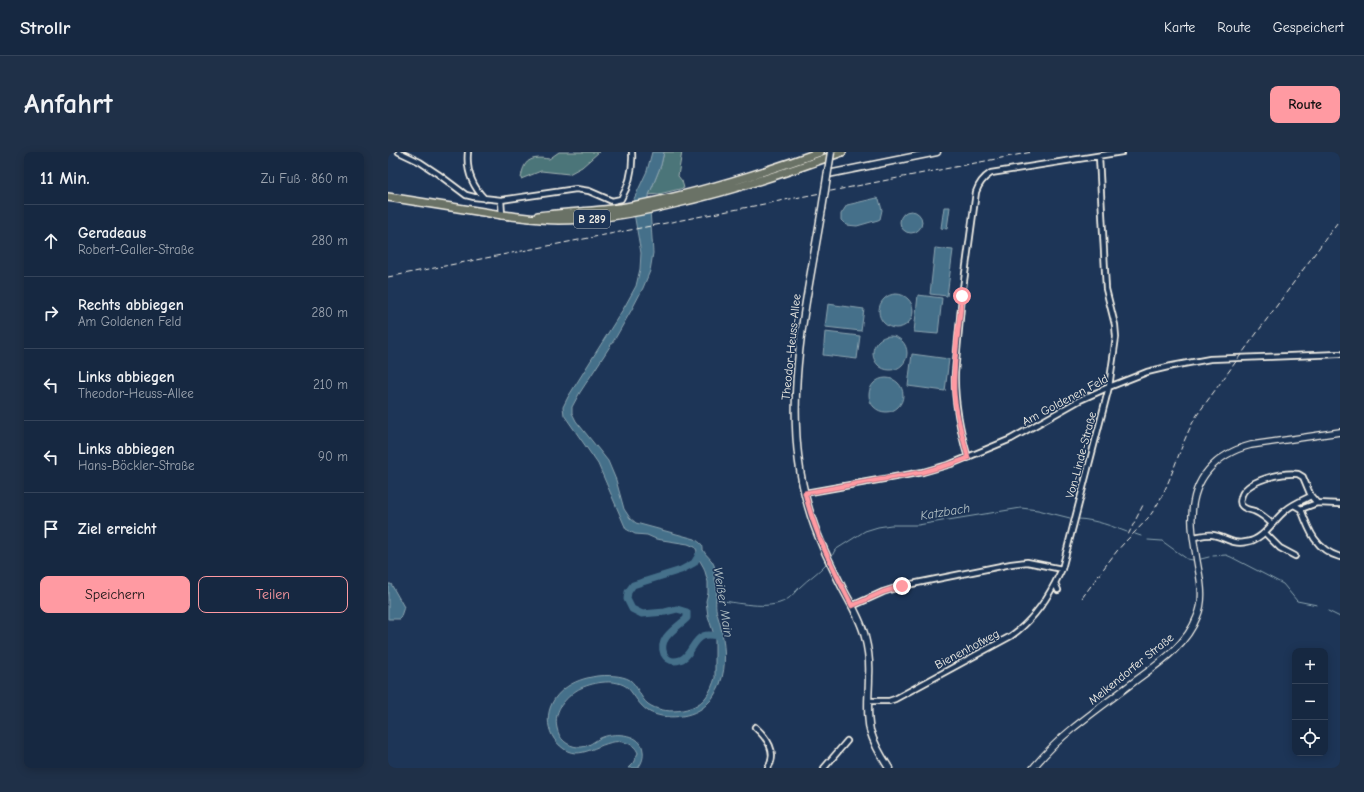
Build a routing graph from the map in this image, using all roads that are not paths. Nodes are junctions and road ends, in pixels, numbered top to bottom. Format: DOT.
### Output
graph roads {
  1 [pos="399,152"];
  2 [pos="468,152"];
  3 [pos="632,152"];
  4 [pos="820,152"];
  5 [pos="831,152"];
  6 [pos="842,152"];
  7 [pos="937,152"];
  8 [pos="1122,152"];
  9 [pos="1099,156"];
  10 [pos="779,171"];
  11 [pos="828,174"];
  12 [pos="388,197"];
  13 [pos="485,199"];
  14 [pos="678,199"];
  15 [pos="501,200"];
  16 [pos="502,215"];
  17 [pos="1340,354"];
  18 [pos="1109,386"];
  19 [pos="1340,432"];
  20 [pos="968,458"];
  21 [pos="805,493"];
  22 [pos="1311,496"];
  23 [pos="1317,503"];
  24 [pos="1340,504"];
  25 [pos="1294,505"];
  26 [pos="1301,509"];
  27 [pos="1272,524"];
  28 [pos="1265,533"];
  29 [pos="1194,537"];
  30 [pos="1295,556"];
  31 [pos="1340,557"];
  32 [pos="1062,569"];
  33 [pos="1055,583"];
  34 [pos="1058,590"];
  35 [pos="852,606"];
  36 [pos="868,701"];
  37 [pos="755,727"];
  38 [pos="847,741"];
  39 [pos="768,768"];
  40 [pos="824,768"];
  41 [pos="889,768"];
  42 [pos="1033,768"];
  1 -- 13 [label="street"];
  2 -- 13 [label="street"];
  3 -- 15 [label="street"];
  4 -- 10 [label="main road, B 289"];
  5 -- 11 [label="main road, Theodor-Heuss-Allee, bridge"];
  6 -- 10 [label="main road, B 289"];
  7 -- 11 [label="main road"];
  8 -- 9 [label="street"];
  9 -- 18 [label="street, Von-Linde-Straße"];
  9 -- 20 [label="street"];
  10 -- 14 [label="main road, B 289"];
  10 -- 14 [label="main road, B 289"];
  11 -- 21 [label="main road, Theodor-Heuss-Allee, bridge"];
  12 -- 16 [label="main road, B 289"];
  13 -- 15 [label="street"];
  14 -- 16 [label="main road, B 289"];
  15 -- 16 [label="street"];
  17 -- 18 [label="street, Am Goldenen Feld"];
  18 -- 20 [label="street, Am Goldenen Feld"];
  18 -- 32 [label="street, Von-Linde-Straße"];
  19 -- 29 [label="street, Melkendorfer Straße"];
  20 -- 21 [label="street, Am Goldenen Feld"];
  21 -- 35 [label="main road, Theodor-Heuss-Allee"];
  22 -- 23 [label="street"];
  22 -- 25 [label="street"];
  22 -- 27 [label="street"];
  23 -- 24 [label="street"];
  23 -- 26 [label="street"];
  25 -- 26 [label="street"];
  25 -- 27 [label="street"];
  26 -- 31 [label="street"];
  27 -- 28 [label="street"];
  28 -- 29 [label="street"];
  28 -- 30 [label="street"];
  29 -- 42 [label="street, Melkendorfer Straße"];
  32 -- 33 [label="street, Von-Linde-Straße"];
  32 -- 35 [label="street"];
  33 -- 34 [label="street"];
  33 -- 36 [label="street, Bienenhofweg"];
  35 -- 36 [label="main road, Theodor-Heuss-Allee"];
  36 -- 41 [label="main road, Theodor-Heuss-Allee"];
  37 -- 39 [label="street"];
  38 -- 40 [label="street"];
}
